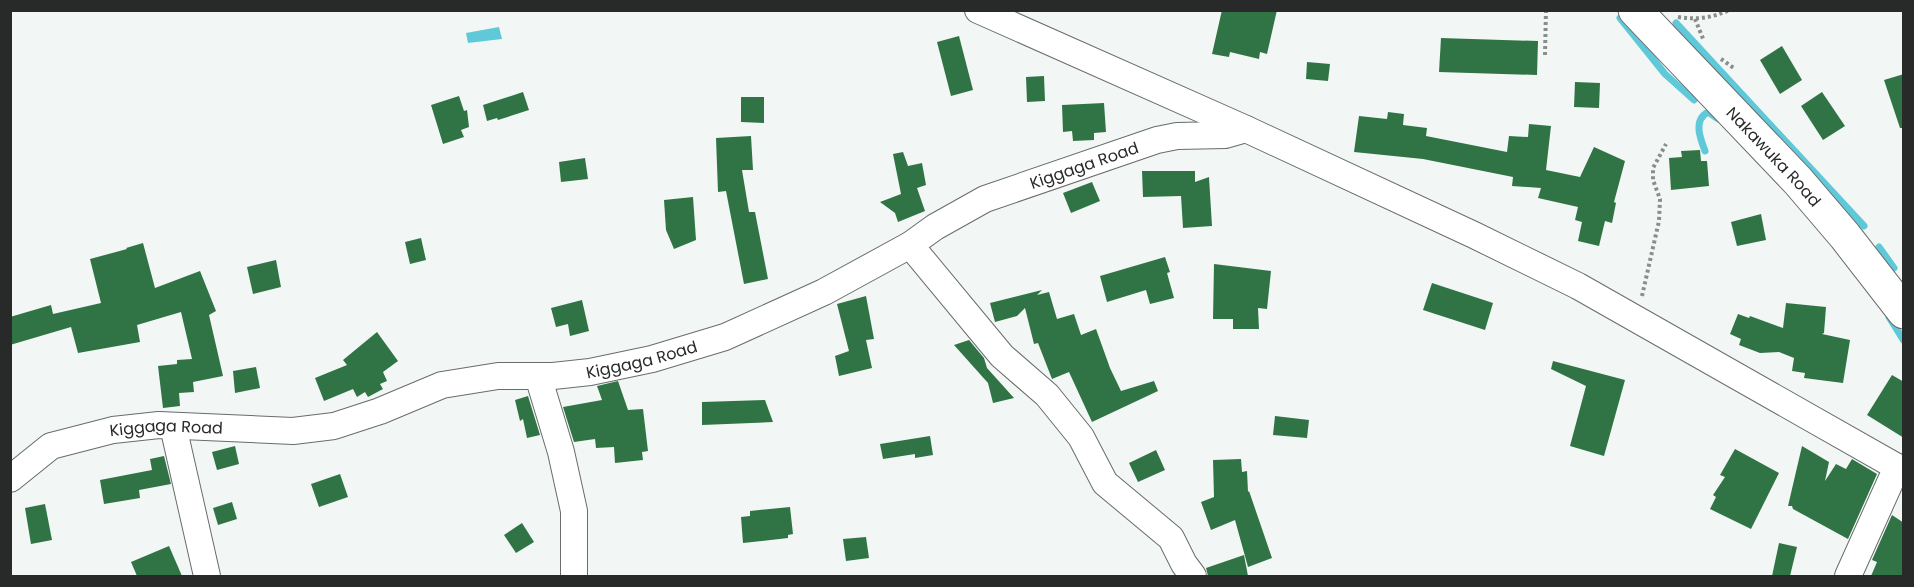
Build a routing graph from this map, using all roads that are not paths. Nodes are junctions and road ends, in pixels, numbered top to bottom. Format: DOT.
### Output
graph roads {
  1 [pos="978,10"];
  2 [pos="1635,10"];
  3 [pos="1246,129"];
  4 [pos="910,244"];
  5 [pos="1904,312"];
  6 [pos="538,376"];
  7 [pos="173,426"];
  8 [pos="1900,469"];
  9 [pos="10,479"];
  10 [pos="207,576"];
  11 [pos="574,576"];
  12 [pos="1193,576"];
  13 [pos="1848,576"];
  1 -- 3 [label="street"];
  2 -- 5 [label="main road, Nakawuka Road"];
  3 -- 4 [label="street, Kiggaga Road"];
  3 -- 8 [label="street"];
  4 -- 6 [label="street, Kiggaga Road"];
  4 -- 12 [label="street"];
  6 -- 7 [label="street, Kiggaga Road"];
  6 -- 11 [label="street"];
  7 -- 9 [label="street, Kiggaga Road"];
  7 -- 10 [label="street"];
  8 -- 13 [label="street"];
}
